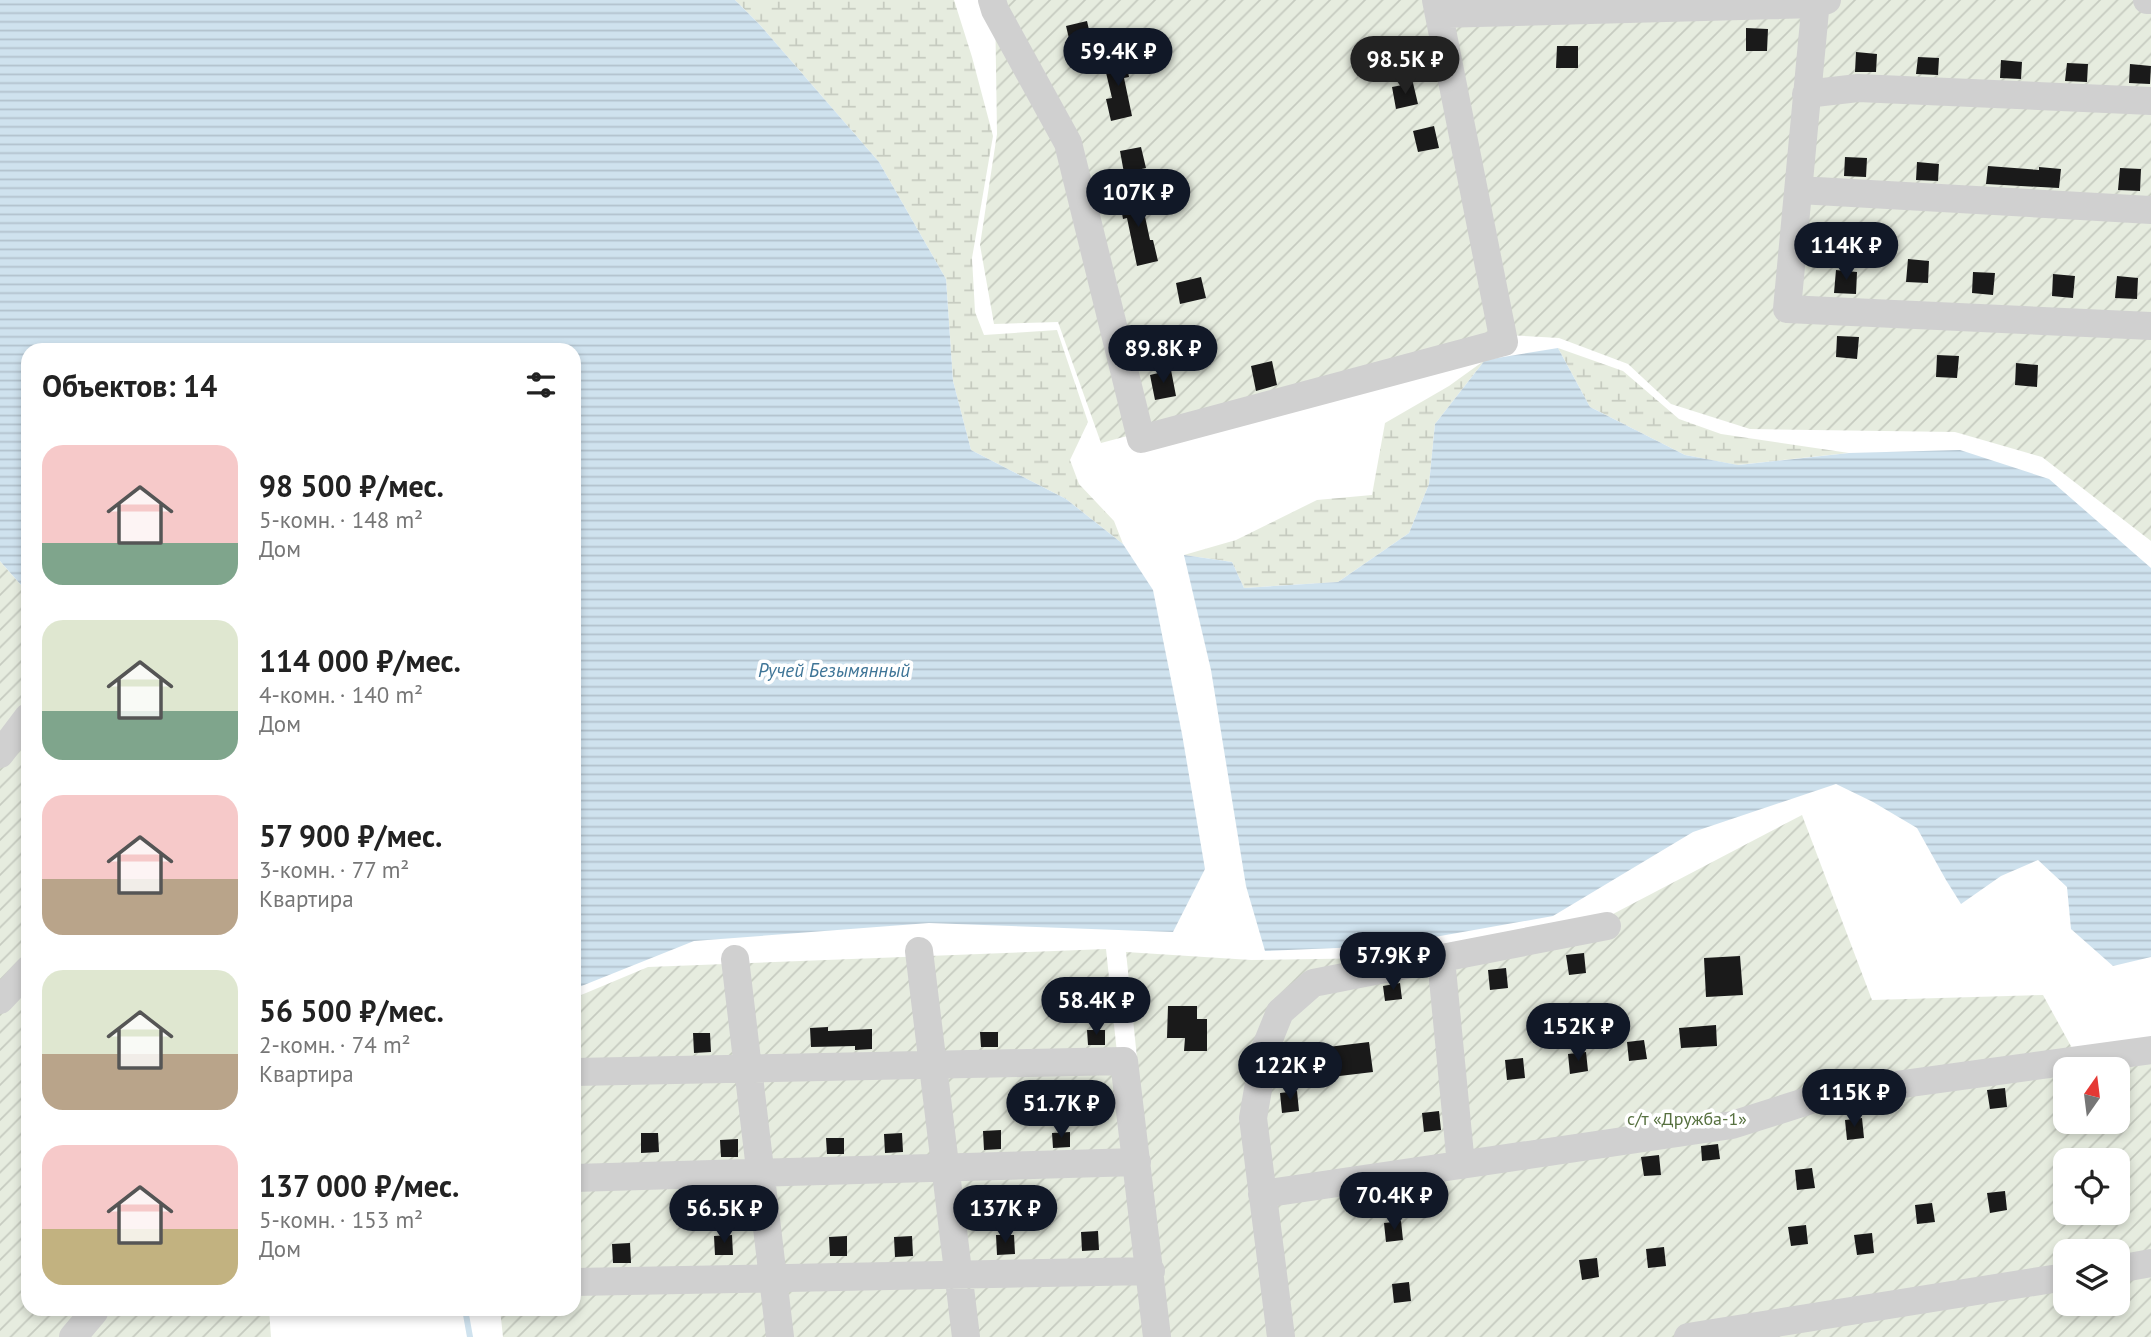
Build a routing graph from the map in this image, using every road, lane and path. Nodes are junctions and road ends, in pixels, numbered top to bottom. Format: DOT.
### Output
graph roads {
  1 [pos="992,0"];
  2 [pos="1820,1"];
  3 [pos="1438,7"];
  4 [pos="1806,94"];
  5 [pos="2151,101"];
  6 [pos="1799,190"];
  7 [pos="2151,210"];
  8 [pos="2151,326"];
  9 [pos="21,726"];
  10 [pos="0,754"];
  11 [pos="1607,926"];
  12 [pos="919,951"];
  13 [pos="735,959"];
  14 [pos="1441,959"];
  15 [pos="21,978"];
  16 [pos="0,1000"];
  17 [pos="2151,1050"];
  18 [pos="934,1065"];
  19 [pos="748,1068"];
  20 [pos="581,1072"];
  21 [pos="1137,1162"];
  22 [pos="1461,1165"];
  23 [pos="946,1167"];
  24 [pos="760,1173"];
  25 [pos="581,1178"];
  26 [pos="1262,1194"];
  27 [pos="2151,1264"];
  28 [pos="2130,1267"];
  29 [pos="1151,1271"];
  30 [pos="958,1275"];
  31 [pos="773,1277"];
  32 [pos="2053,1279"];
  33 [pos="581,1282"];
  34 [pos="91,1316"];
  35 [pos="73,1337"];
  36 [pos="780,1337"];
  37 [pos="966,1337"];
  38 [pos="1157,1337"];
  39 [pos="1281,1337"];
  40 [pos="1688,1337"];
  1 -- 3 [label="lane"];
  2 -- 3 [label="lane"];
  2 -- 4 [label="lane"];
  4 -- 5 [label="lane"];
  4 -- 6 [label="lane"];
  6 -- 7 [label="lane"];
  6 -- 8 [label="lane"];
  9 -- 10 [label="lane"];
  11 -- 14 [label="lane"];
  12 -- 18 [label="lane"];
  13 -- 19 [label="lane"];
  14 -- 22 [label="lane"];
  14 -- 26 [label="lane"];
  15 -- 16 [label="lane"];
  17 -- 22 [label="lane"];
  18 -- 19 [label="lane"];
  18 -- 21 [label="lane"];
  18 -- 23 [label="lane"];
  19 -- 20 [label="lane"];
  19 -- 24 [label="lane"];
  21 -- 23 [label="lane"];
  21 -- 29 [label="lane"];
  22 -- 26 [label="lane"];
  23 -- 24 [label="lane"];
  23 -- 30 [label="lane"];
  24 -- 25 [label="lane"];
  24 -- 31 [label="lane"];
  26 -- 39 [label="lane"];
  27 -- 28 [label="lane"];
  29 -- 30 [label="lane"];
  29 -- 38 [label="lane"];
  30 -- 31 [label="lane"];
  30 -- 37 [label="lane"];
  31 -- 33 [label="lane"];
  31 -- 36 [label="lane"];
  32 -- 40 [label="lane"];
  34 -- 35 [label="lane"];
}
